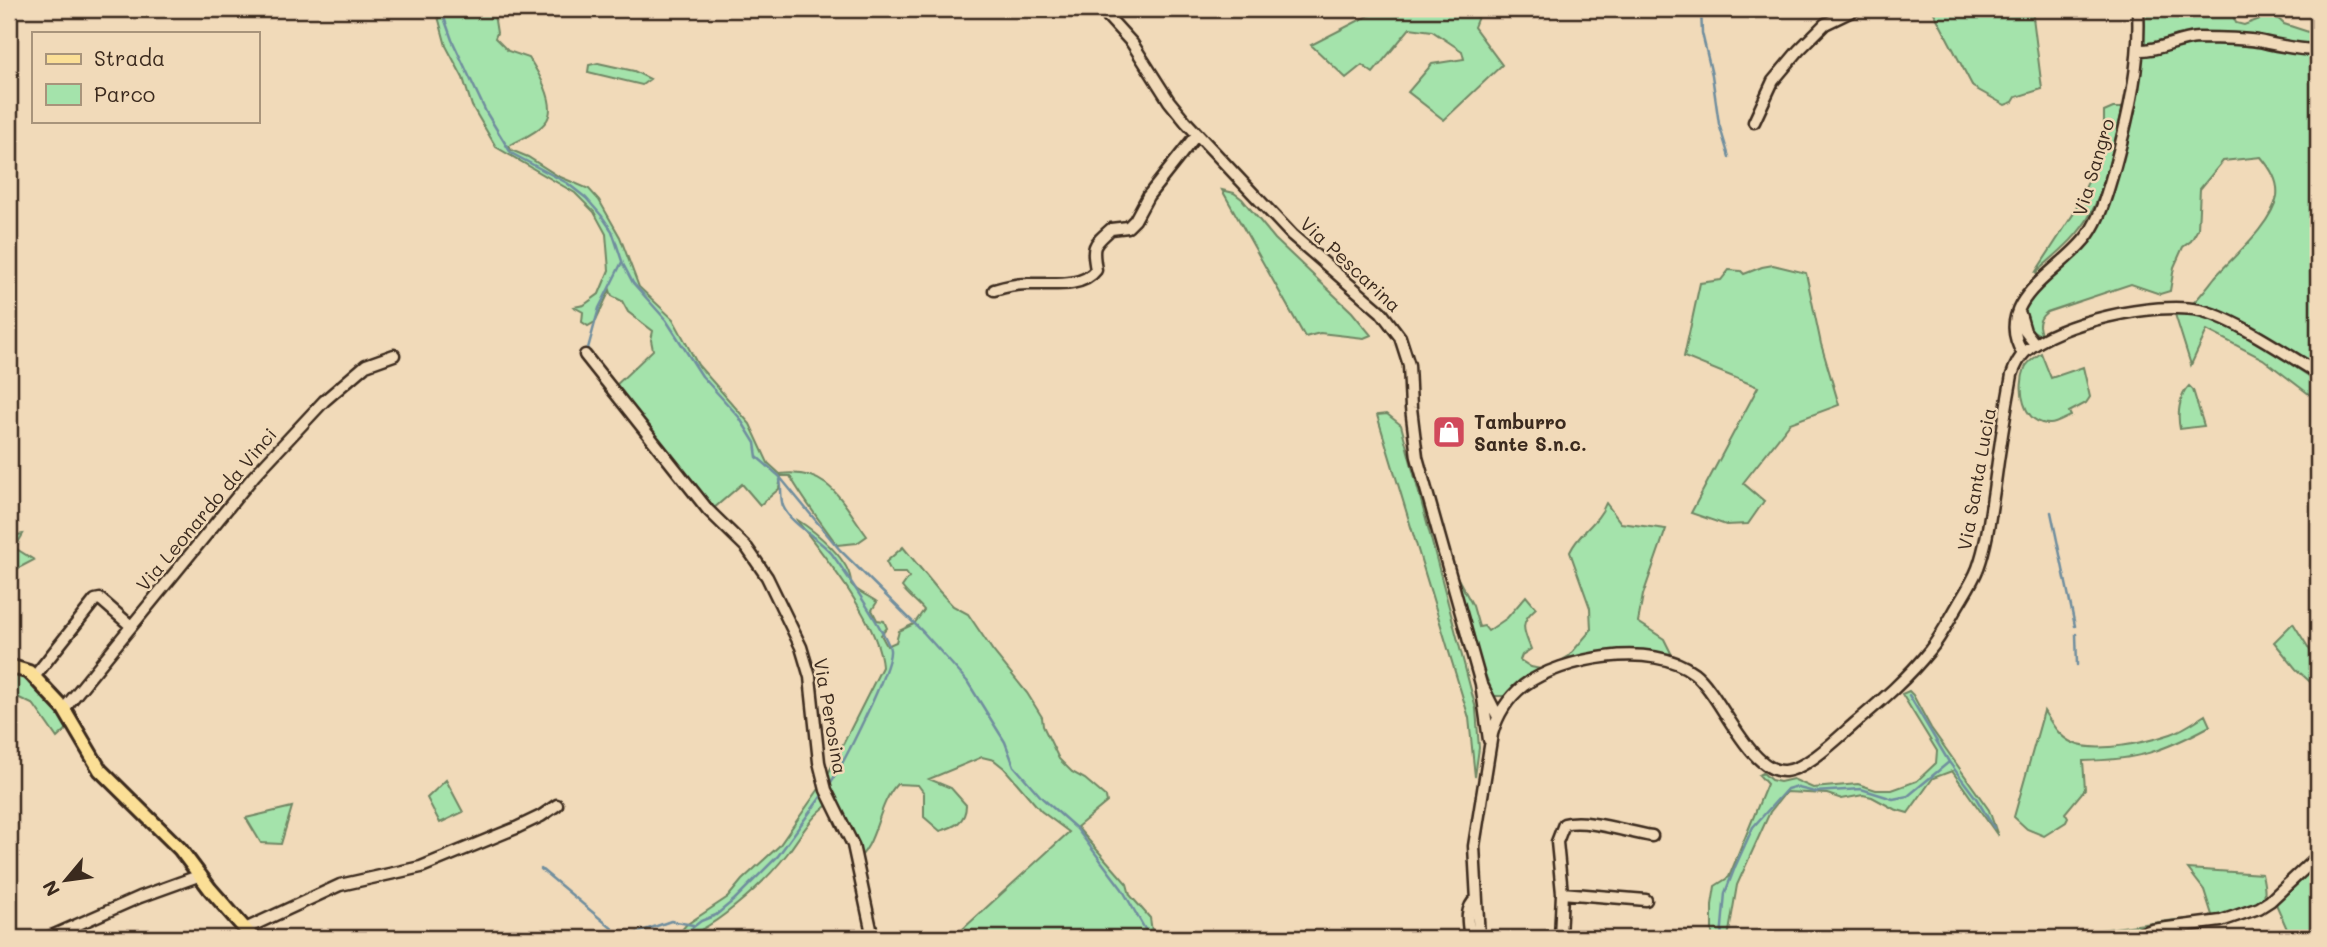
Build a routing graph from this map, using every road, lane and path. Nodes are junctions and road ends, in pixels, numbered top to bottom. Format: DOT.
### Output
graph roads {
  1 [pos="1101,9"];
  2 [pos="1856,9"];
  3 [pos="2138,9"];
  4 [pos="2139,50"];
  5 [pos="2318,50"];
  6 [pos="1754,122"];
  7 [pos="1197,134"];
  8 [pos="994,290"];
  9 [pos="2019,307"];
  10 [pos="2035,344"];
  11 [pos="2023,354"];
  12 [pos="394,355"];
  13 [pos="585,355"];
  14 [pos="2318,373"];
  15 [pos="131,626"];
  16 [pos="9,666"];
  17 [pos="34,677"];
  18 [pos="1485,698"];
  19 [pos="1512,698"];
  20 [pos="64,709"];
  21 [pos="1498,717"];
  22 [pos="1490,747"];
  23 [pos="556,805"];
  24 [pos="1652,836"];
  25 [pos="2318,856"];
  26 [pos="201,876"];
  27 [pos="1562,893"];
  28 [pos="1476,899"];
  29 [pos="1646,900"];
  30 [pos="249,934"];
  31 [pos="47,938"];
  32 [pos="873,938"];
  33 [pos="1470,938"];
  34 [pos="1479,938"];
  35 [pos="1560,938"];
  36 [pos="2127,938"];
  1 -- 7 [label="street, Via Pescarina"];
  2 -- 6 [label="street"];
  3 -- 4 [label="street, Via Sangro"];
  4 -- 5 [label="street"];
  4 -- 9 [label="street, Via Sangro"];
  7 -- 8 [label="street"];
  7 -- 18 [label="street, Via Pescarina"];
  9 -- 10 [label="street"];
  9 -- 11 [label="street"];
  10 -- 11 [label="street, Via Santa Lucia"];
  10 -- 14 [label="street, Via Santa Lucia"];
  11 -- 19 [label="street, Via Santa Lucia"];
  12 -- 15 [label="street, Via Leonardo da Vinci"];
  13 -- 32 [label="street, Via Perosina"];
  15 -- 17 [label="street"];
  15 -- 20 [label="street, Via Leonardo da Vinci"];
  16 -- 17 [label="main road"];
  17 -- 20 [label="main road"];
  18 -- 19 [label="street"];
  18 -- 21 [label="street"];
  18 -- 22 [label="street, Via Pescarina"];
  19 -- 21 [label="street, Via Santa Lucia"];
  20 -- 26 [label="main road"];
  21 -- 22 [label="street, Via Santa Lucia"];
  22 -- 28 [label="street, Via Santa Lucia"];
  23 -- 30 [label="street"];
  24 -- 27 [label="street"];
  25 -- 36 [label="street"];
  26 -- 30 [label="main road"];
  26 -- 31 [label="street"];
  27 -- 29 [label="street"];
  27 -- 35 [label="street"];
  28 -- 33 [label="street, Via Santa Lucia"];
  28 -- 34 [label="street, Via Santa Lucia"];
}
